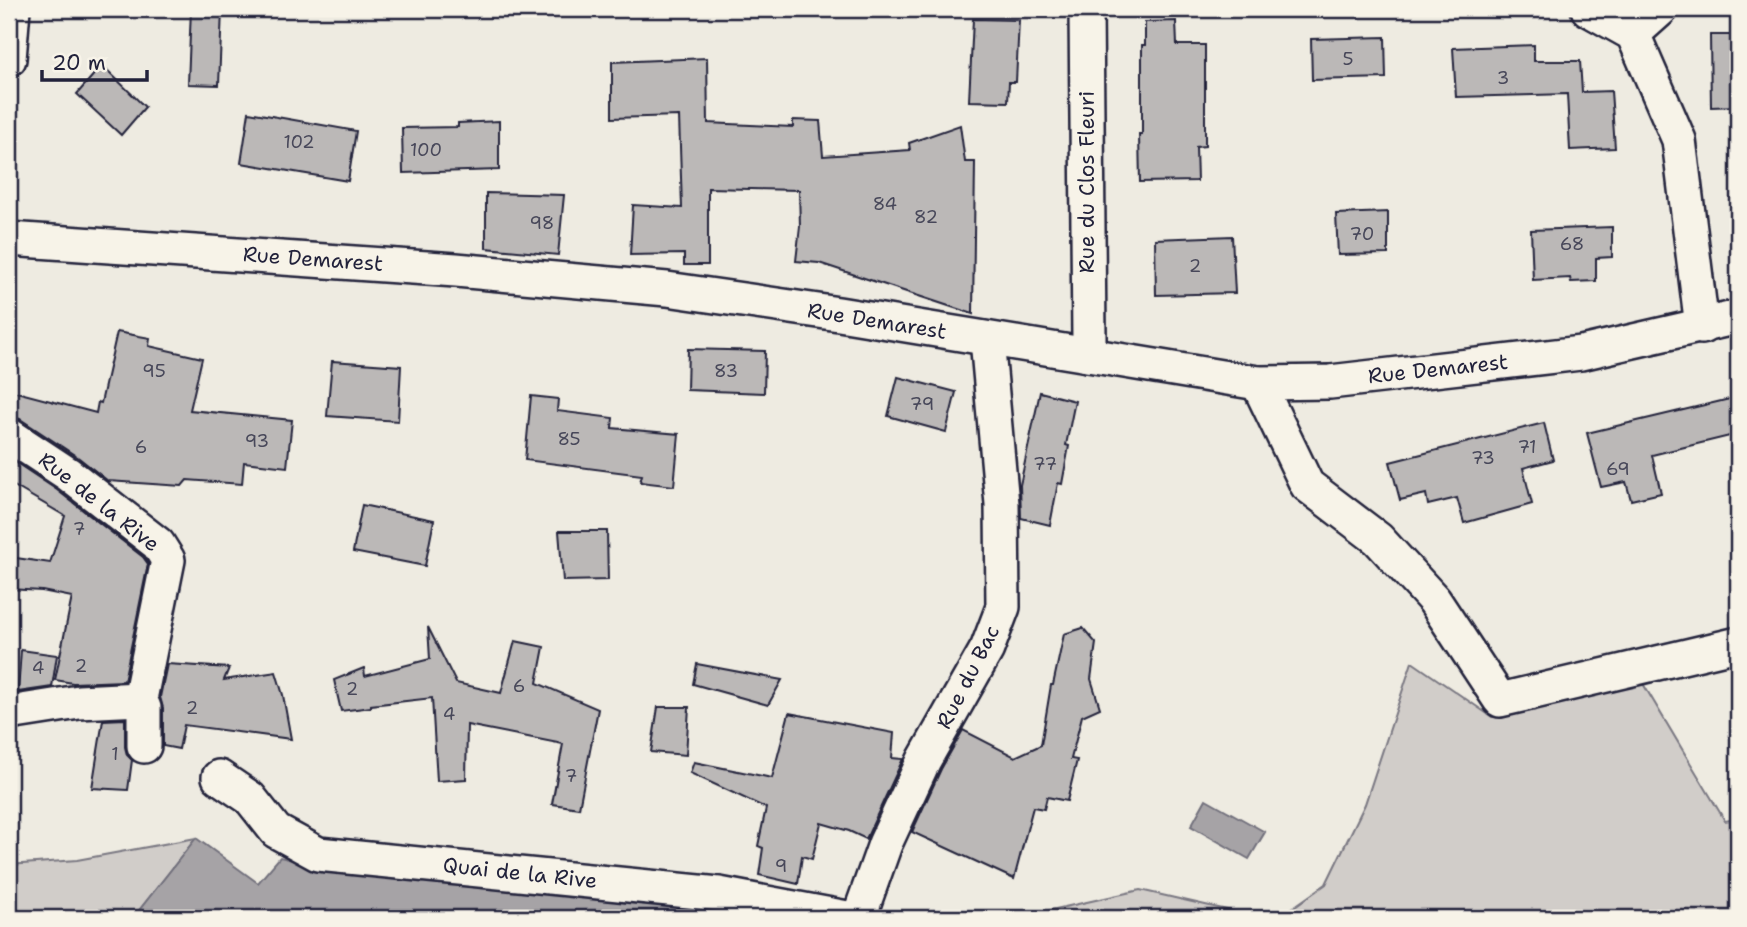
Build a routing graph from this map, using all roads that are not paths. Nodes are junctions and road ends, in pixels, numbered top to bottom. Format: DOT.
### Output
graph roads {
  1 [pos="13,9"];
  2 [pos="1086,9"];
  3 [pos="1588,9"];
  4 [pos="1661,9"];
  5 [pos="1633,34"];
  6 [pos="9,59"];
  7 [pos="9,239"];
  8 [pos="1738,317"];
  9 [pos="1702,327"];
  10 [pos="987,339"];
  11 [pos="1087,355"];
  12 [pos="1258,383"];
  13 [pos="9,435"];
  14 [pos="1738,644"];
  15 [pos="140,699"];
  16 [pos="9,713"];
  17 [pos="144,746"];
  18 [pos="219,777"];
  19 [pos="852,918"];
  1 -- 6 [label="street"];
  2 -- 11 [label="street, Rue du Clos Fleuri"];
  3 -- 5 [label="street"];
  4 -- 5 [label="street"];
  5 -- 9 [label="street"];
  7 -- 10 [label="street, Rue Demarest"];
  8 -- 9 [label="street, Rue Demarest"];
  9 -- 12 [label="street, Rue Demarest"];
  10 -- 11 [label="street, Rue Demarest"];
  10 -- 19 [label="street, Rue du Bac"];
  11 -- 12 [label="street, Rue Demarest"];
  12 -- 14 [label="street"];
  13 -- 15 [label="street, Rue de la Rive"];
  15 -- 16 [label="street"];
  15 -- 17 [label="street, Rue de la Rive"];
  18 -- 19 [label="street, Quai de la Rive"];
}
